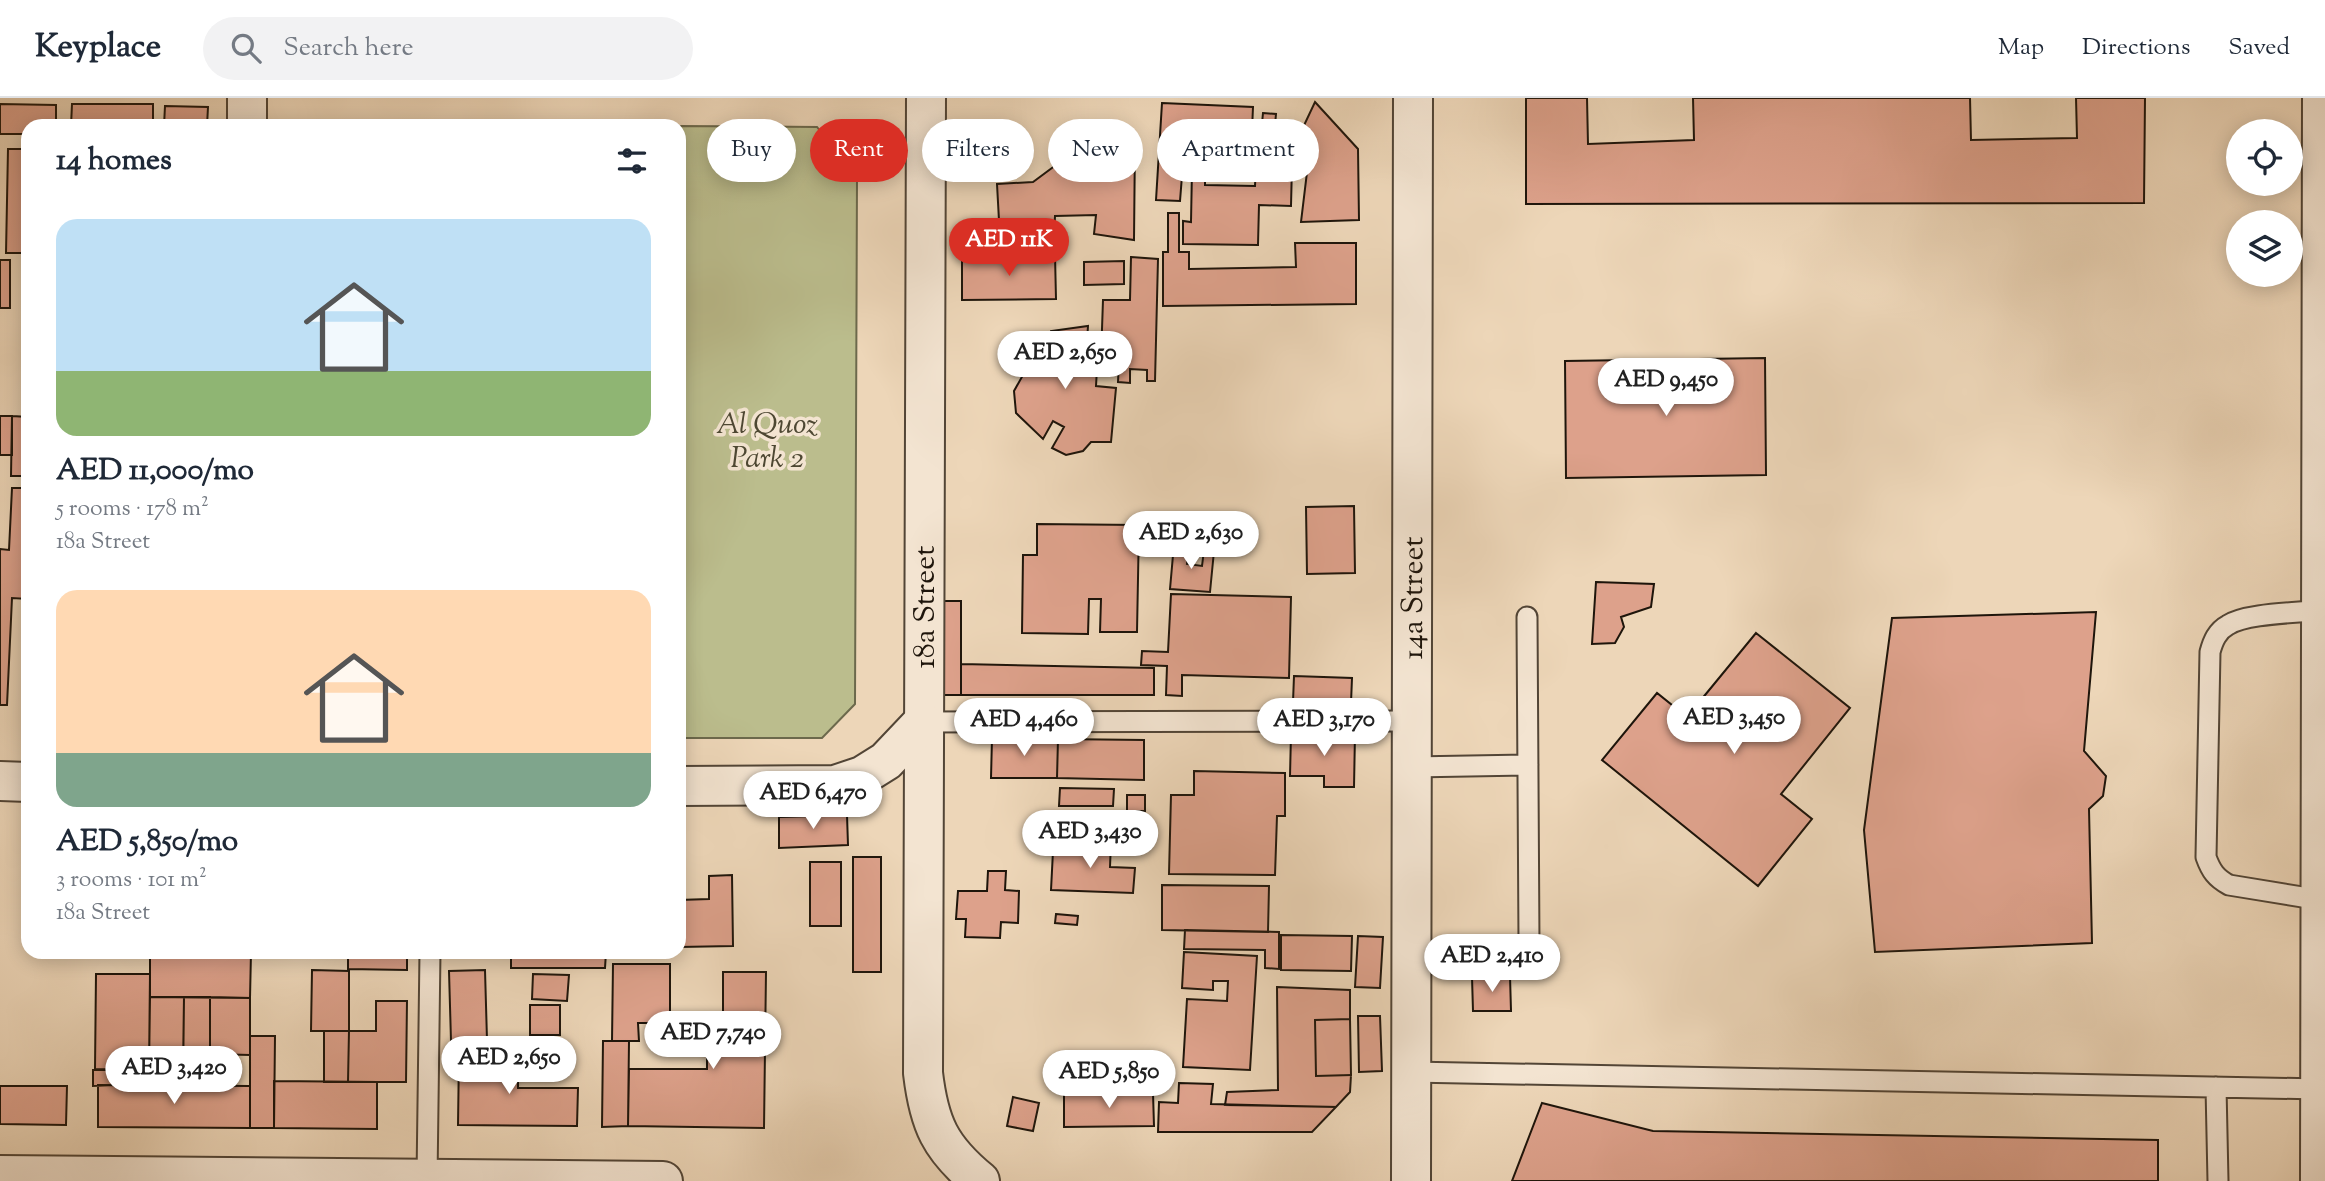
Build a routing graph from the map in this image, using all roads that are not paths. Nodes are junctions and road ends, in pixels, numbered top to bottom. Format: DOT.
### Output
graph roads {
  1 [pos="247,98"];
  2 [pos="926,98"];
  3 [pos="1413,98"];
  4 [pos="2322,98"];
  5 [pos="247,119"];
  6 [pos="2324,501"];
  7 [pos="2322,610"];
  8 [pos="1527,617"];
  9 [pos="1412,721"];
  10 [pos="923,722"];
  11 [pos="1528,765"];
  12 [pos="1412,767"];
  13 [pos="0,781"];
  14 [pos="21,782"];
  15 [pos="686,786"];
  16 [pos="2320,900"];
  17 [pos="1529,942"];
  18 [pos="2323,956"];
  19 [pos="429,959"];
  20 [pos="1411,1072"];
  21 [pos="2216,1087"];
  22 [pos="2320,1089"];
  23 [pos="0,1175"];
  24 [pos="403,1180"];
  25 [pos="663,1181"];
  26 [pos="980,1181"];
  27 [pos="1411,1181"];
  28 [pos="2218,1181"];
  29 [pos="2320,1181"];
  1 -- 5 [label="street"];
  2 -- 10 [label="street, 18a Street"];
  3 -- 9 [label="street, 14a Street"];
  4 -- 6 [label="street"];
  6 -- 7 [label="street"];
  7 -- 16 [label="street"];
  7 -- 16 [label="lane"];
  8 -- 11 [label="lane"];
  9 -- 10 [label="lane"];
  9 -- 12 [label="street, 14a Street"];
  10 -- 15 [label="street"];
  10 -- 26 [label="street, 18a Street"];
  11 -- 12 [label="lane"];
  11 -- 17 [label="lane"];
  12 -- 20 [label="street, 14a Street"];
  13 -- 14 [label="street"];
  16 -- 18 [label="street"];
  18 -- 22 [label="street"];
  19 -- 24 [label="lane"];
  20 -- 21 [label="lane"];
  20 -- 27 [label="street, 14a Street"];
  21 -- 22 [label="lane"];
  21 -- 28 [label="lane"];
  22 -- 29 [label="street"];
  23 -- 24 [label="street"];
  24 -- 25 [label="street"];
}
